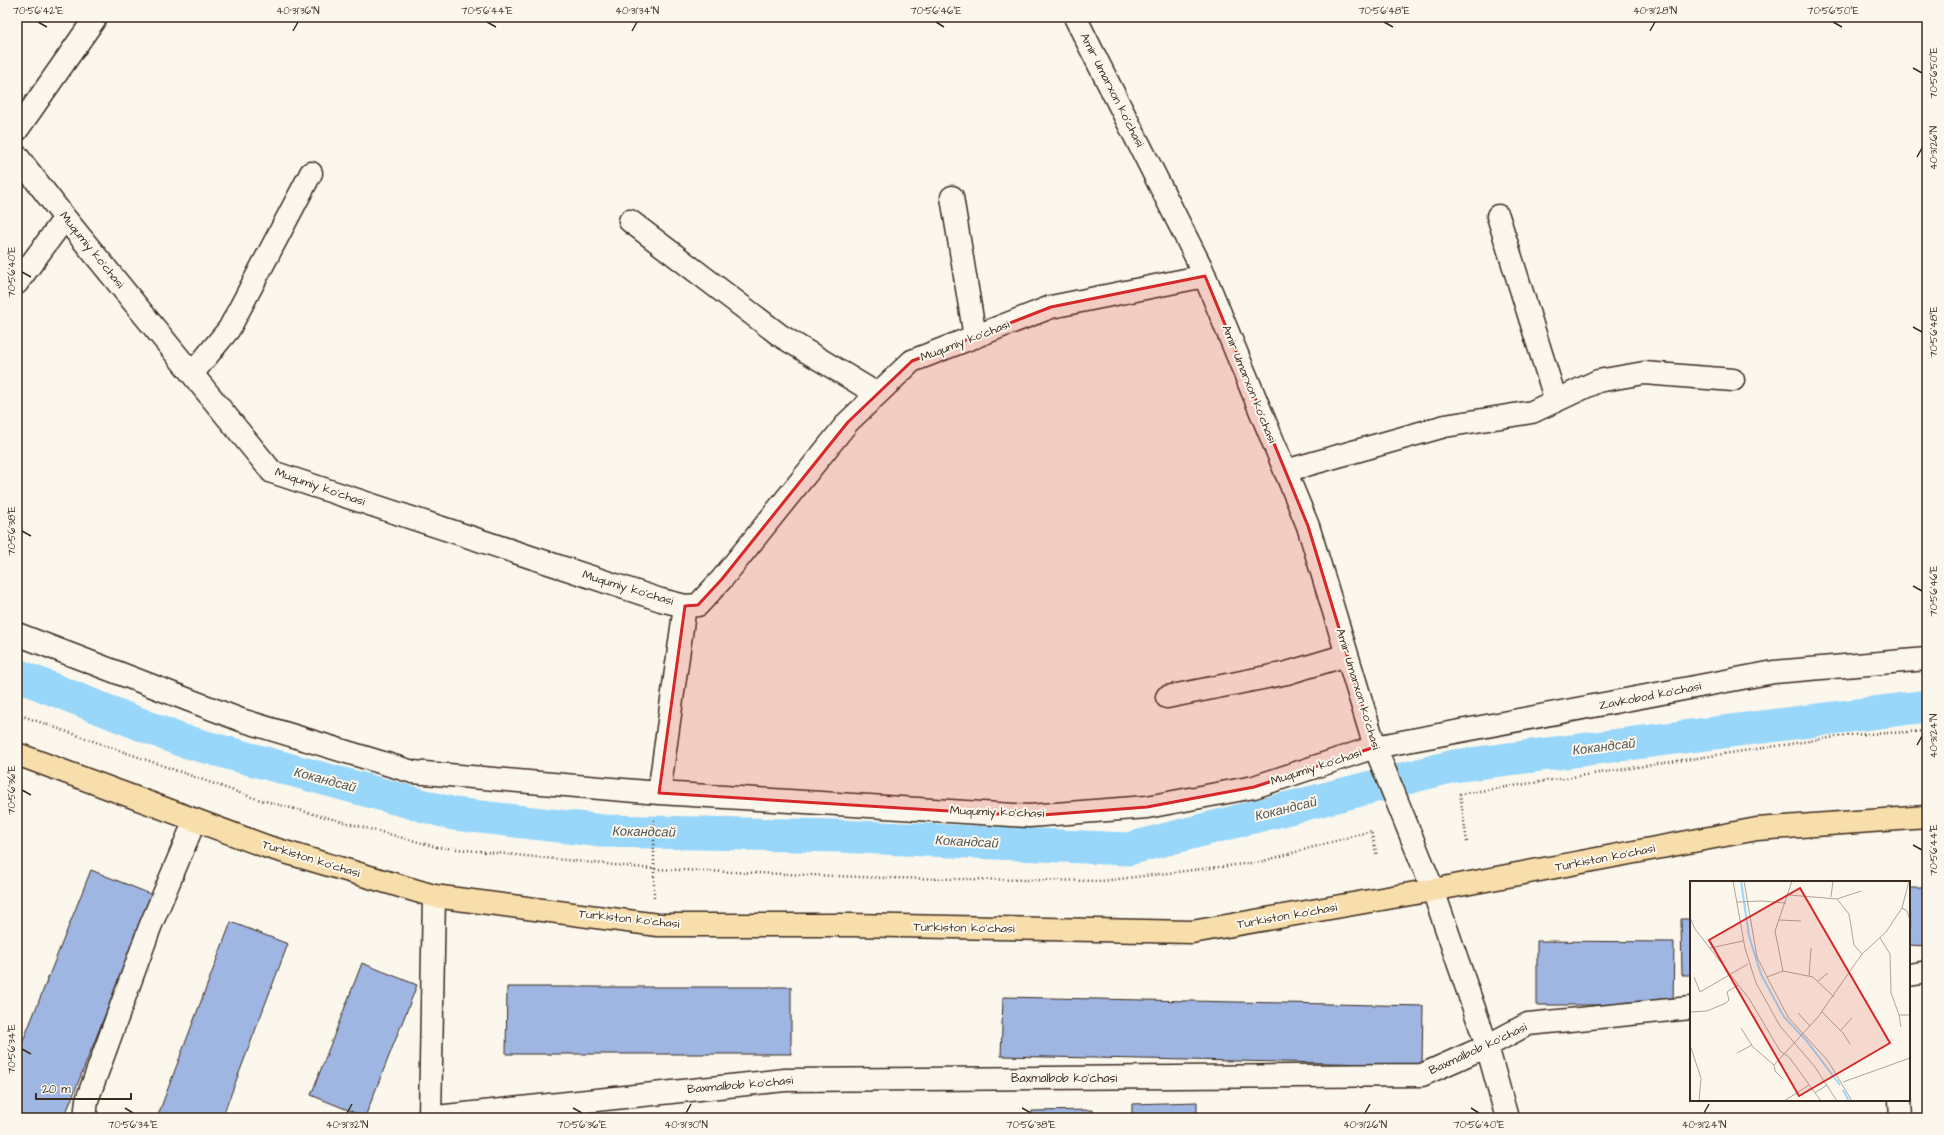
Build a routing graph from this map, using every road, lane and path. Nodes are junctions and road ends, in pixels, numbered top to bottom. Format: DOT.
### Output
graph roads {
  1 [pos="96,17"];
  2 [pos="1076,17"];
  3 [pos="17,130"];
  4 [pos="17,156"];
  5 [pos="311,174"];
  6 [pos="952,197"];
  7 [pos="1498,216"];
  8 [pos="65,218"];
  9 [pos="630,221"];
  10 [pos="1205,276"];
  11 [pos="17,283"];
  12 [pos="975,336"];
  13 [pos="192,374"];
  14 [pos="1733,380"];
  15 [pos="877,394"];
  16 [pos="1556,401"];
  17 [pos="1285,471"];
  18 [pos="686,606"];
  19 [pos="17,634"];
  20 [pos="1347,655"];
  21 [pos="1927,659"];
  22 [pos="1167,697"];
  23 [pos="17,714"];
  24 [pos="1927,731"];
  25 [pos="17,754"];
  26 [pos="1379,757"];
  27 [pos="659,793"];
  28 [pos="654,817"];
  29 [pos="1927,817"];
  30 [pos="195,820"];
  31 [pos="1467,842"];
  32 [pos="1377,856"];
  33 [pos="654,870"];
  34 [pos="1433,890"];
  35 [pos="434,896"];
  36 [pos="654,899"];
  37 [pos="1927,972"];
  38 [pos="1910,975"];
  39 [pos="1690,1008"];
  40 [pos="1487,1046"];
  41 [pos="1900,1101"];
  42 [pos="574,1110"];
  43 [pos="85,1118"];
  44 [pos="429,1118"];
  45 [pos="1507,1118"];
  46 [pos="1901,1118"];
  1 -- 3 [label="street"];
  2 -- 10 [label="street, Amir Umarxon ko'chasi"];
  4 -- 8 [label="street, Muqumiy ko'chasi"];
  5 -- 13 [label="street"];
  6 -- 12 [label="street"];
  7 -- 16 [label="street"];
  8 -- 11 [label="street"];
  8 -- 13 [label="street, Muqumiy ko'chasi"];
  9 -- 15 [label="street"];
  10 -- 12 [label="street, Muqumiy ko'chasi"];
  10 -- 17 [label="street, Amir Umarxon ko'chasi"];
  12 -- 15 [label="street, Muqumiy ko'chasi"];
  13 -- 18 [label="street, Muqumiy ko'chasi"];
  14 -- 16 [label="street"];
  15 -- 18 [label="street, Muqumiy ko'chasi"];
  16 -- 17 [label="street"];
  17 -- 20 [label="street, Amir Umarxon ko'chasi"];
  18 -- 27 [label="street, Muqumiy ko'chasi"];
  19 -- 27 [label="street, Muqumiy ko'chasi"];
  20 -- 22 [label="street"];
  20 -- 26 [label="street, Amir Umarxon ko'chasi"];
  21 -- 26 [label="street, Zavkobod ko'chasi"];
  23 -- 33 [label="path"];
  24 -- 31 [label="path"];
  25 -- 30 [label="main road, Turkiston ko'chasi"];
  26 -- 27 [label="street, Muqumiy ko'chasi"];
  26 -- 34 [label="street, Amir Umarxon ko'chasi"];
  28 -- 33 [label="path"];
  29 -- 34 [label="main road, Turkiston ko'chasi"];
  30 -- 35 [label="main road, Turkiston ko'chasi"];
  30 -- 43 [label="street"];
  32 -- 33 [label="path"];
  33 -- 36 [label="path"];
  34 -- 35 [label="main road, Turkiston ko'chasi"];
  34 -- 40 [label="street"];
  35 -- 44 [label="street"];
  37 -- 38 [label="street"];
  39 -- 40 [label="street, Baxmalbob ko'chasi"];
  40 -- 42 [label="street, Baxmalbob ko'chasi"];
  40 -- 45 [label="street"];
  41 -- 46 [label="street"];
  42 -- 44 [label="street, Baxmalbob ko'chasi"];
}
